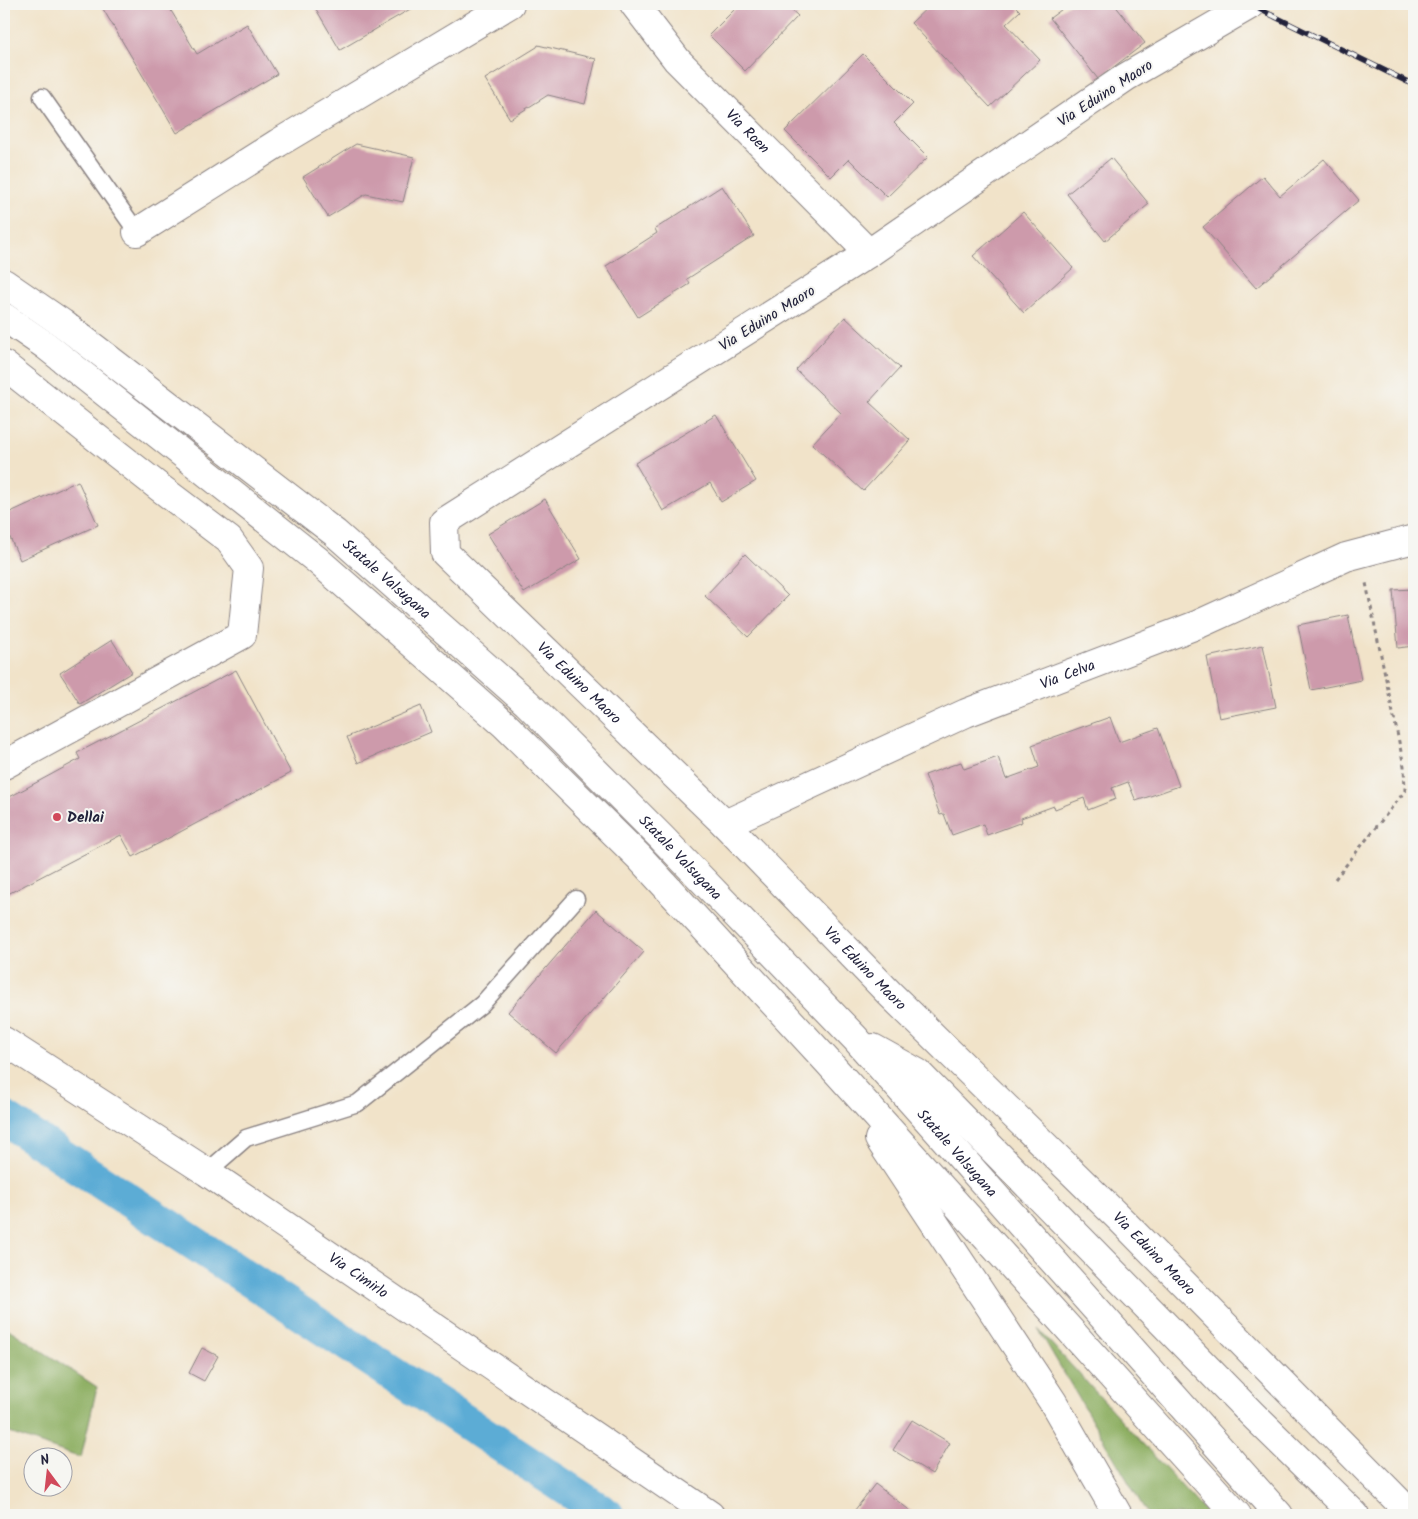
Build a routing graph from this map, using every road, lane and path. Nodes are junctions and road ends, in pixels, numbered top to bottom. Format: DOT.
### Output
graph roads {
  1 [pos="510,4"];
  2 [pos="634,4"];
  3 [pos="1252,4"];
  4 [pos="42,97"];
  5 [pos="137,232"];
  6 [pos="869,253"];
  7 [pos="4,283"];
  8 [pos="4,317"];
  9 [pos="4,365"];
  10 [pos="1414,539"];
  11 [pos="1360,554"];
  12 [pos="4,766"];
  13 [pos="725,824"];
  14 [pos="1335,878"];
  15 [pos="576,899"];
  16 [pos="855,1038"];
  17 [pos="4,1041"];
  18 [pos="828,1062"];
  19 [pos="207,1172"];
  20 [pos="710,1515"];
  21 [pos="1118,1515"];
  22 [pos="1237,1515"];
  23 [pos="1279,1515"];
  24 [pos="1355,1515"];
  25 [pos="1412,1515"];
  1 -- 5 [label="main road"];
  2 -- 6 [label="main road, Via Roen"];
  3 -- 6 [label="main road, Via Eduino Maoro"];
  4 -- 5 [label="lane"];
  6 -- 13 [label="main road, Via Eduino Maoro"];
  7 -- 16 [label="main road, Statale Valsugana"];
  8 -- 18 [label="main road, Statale Valsugana"];
  9 -- 12 [label="main road"];
  10 -- 11 [label="main road, Via Celva"];
  11 -- 13 [label="main road, Via Celva"];
  11 -- 14 [label="path"];
  13 -- 25 [label="main road, Via Eduino Maoro"];
  15 -- 19 [label="lane"];
  16 -- 23 [label="main road, Statale Valsugana"];
  16 -- 24 [label="main road"];
  17 -- 19 [label="main road, Via Cimirlo"];
  18 -- 21 [label="main road"];
  18 -- 22 [label="main road, Statale Valsugana"];
  19 -- 20 [label="main road, Via Cimirlo"];
}
